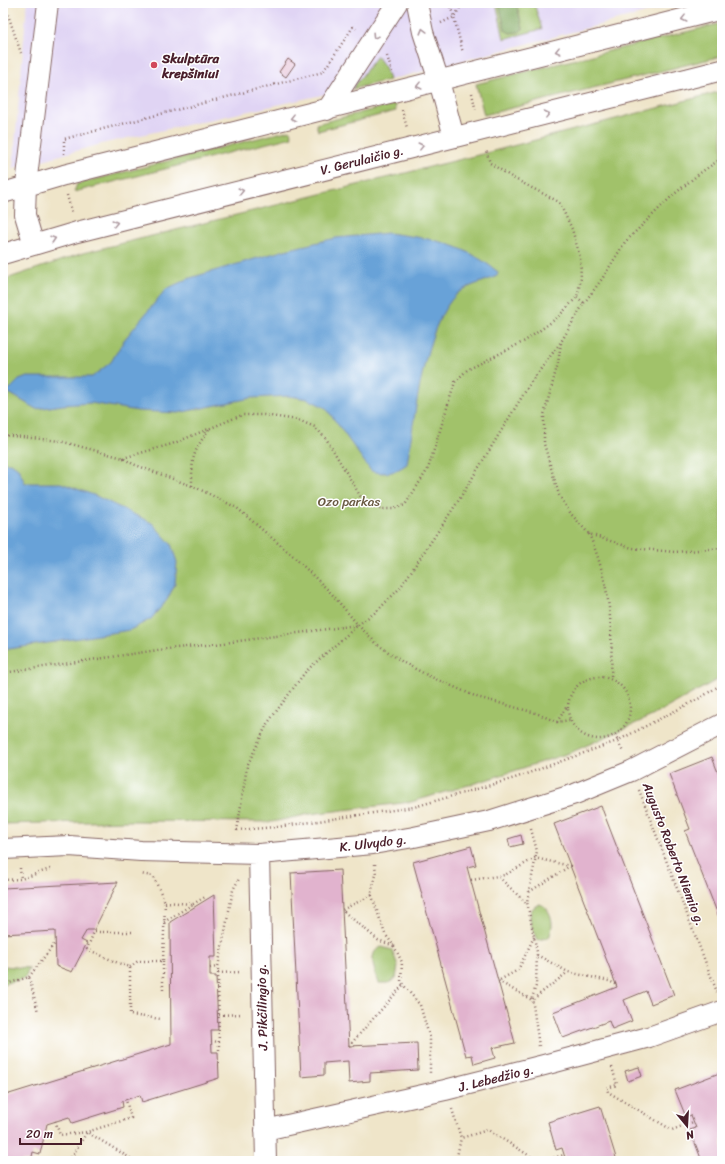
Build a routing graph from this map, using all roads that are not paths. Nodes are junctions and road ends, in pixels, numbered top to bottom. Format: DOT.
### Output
graph roads {
  1 [pos="48,3"];
  2 [pos="397,3"];
  3 [pos="417,3"];
  4 [pos="722,10"];
  5 [pos="722,70"];
  6 [pos="440,81"];
  7 [pos="327,110"];
  8 [pos="454,137"];
  9 [pos="26,185"];
  10 [pos="3,193"];
  11 [pos="34,245"];
  12 [pos="3,254"];
  13 [pos="722,724"];
  14 [pos="3,849"];
  15 [pos="259,854"];
  16 [pos="721,1004"];
  17 [pos="265,1130"];
  18 [pos="266,1161"];
  1 -- 9 [label="street"];
  2 -- 7 [label="street, one-way"];
  6 -- 3 [label="street, one-way"];
  4 -- 6 [label="street, one-way"];
  8 -- 5 [label="street, V. Gerulaičio g., one-way"];
  6 -- 7 [label="street, one-way"];
  6 -- 8 [label="street"];
  7 -- 9 [label="street, one-way"];
  11 -- 8 [label="street, V. Gerulaičio g., one-way"];
  9 -- 10 [label="street"];
  9 -- 11 [label="street"];
  11 -- 12 [label="street, V. Gerulaičio g."];
  13 -- 15 [label="street, K. Ulvydo g."];
  14 -- 15 [label="street, K. Ulvydo g."];
  15 -- 17 [label="street, J. Pikčilingio g."];
  16 -- 17 [label="street, J. Lebedžio g."];
  17 -- 18 [label="street, J. Pikčilingio g."];
}
